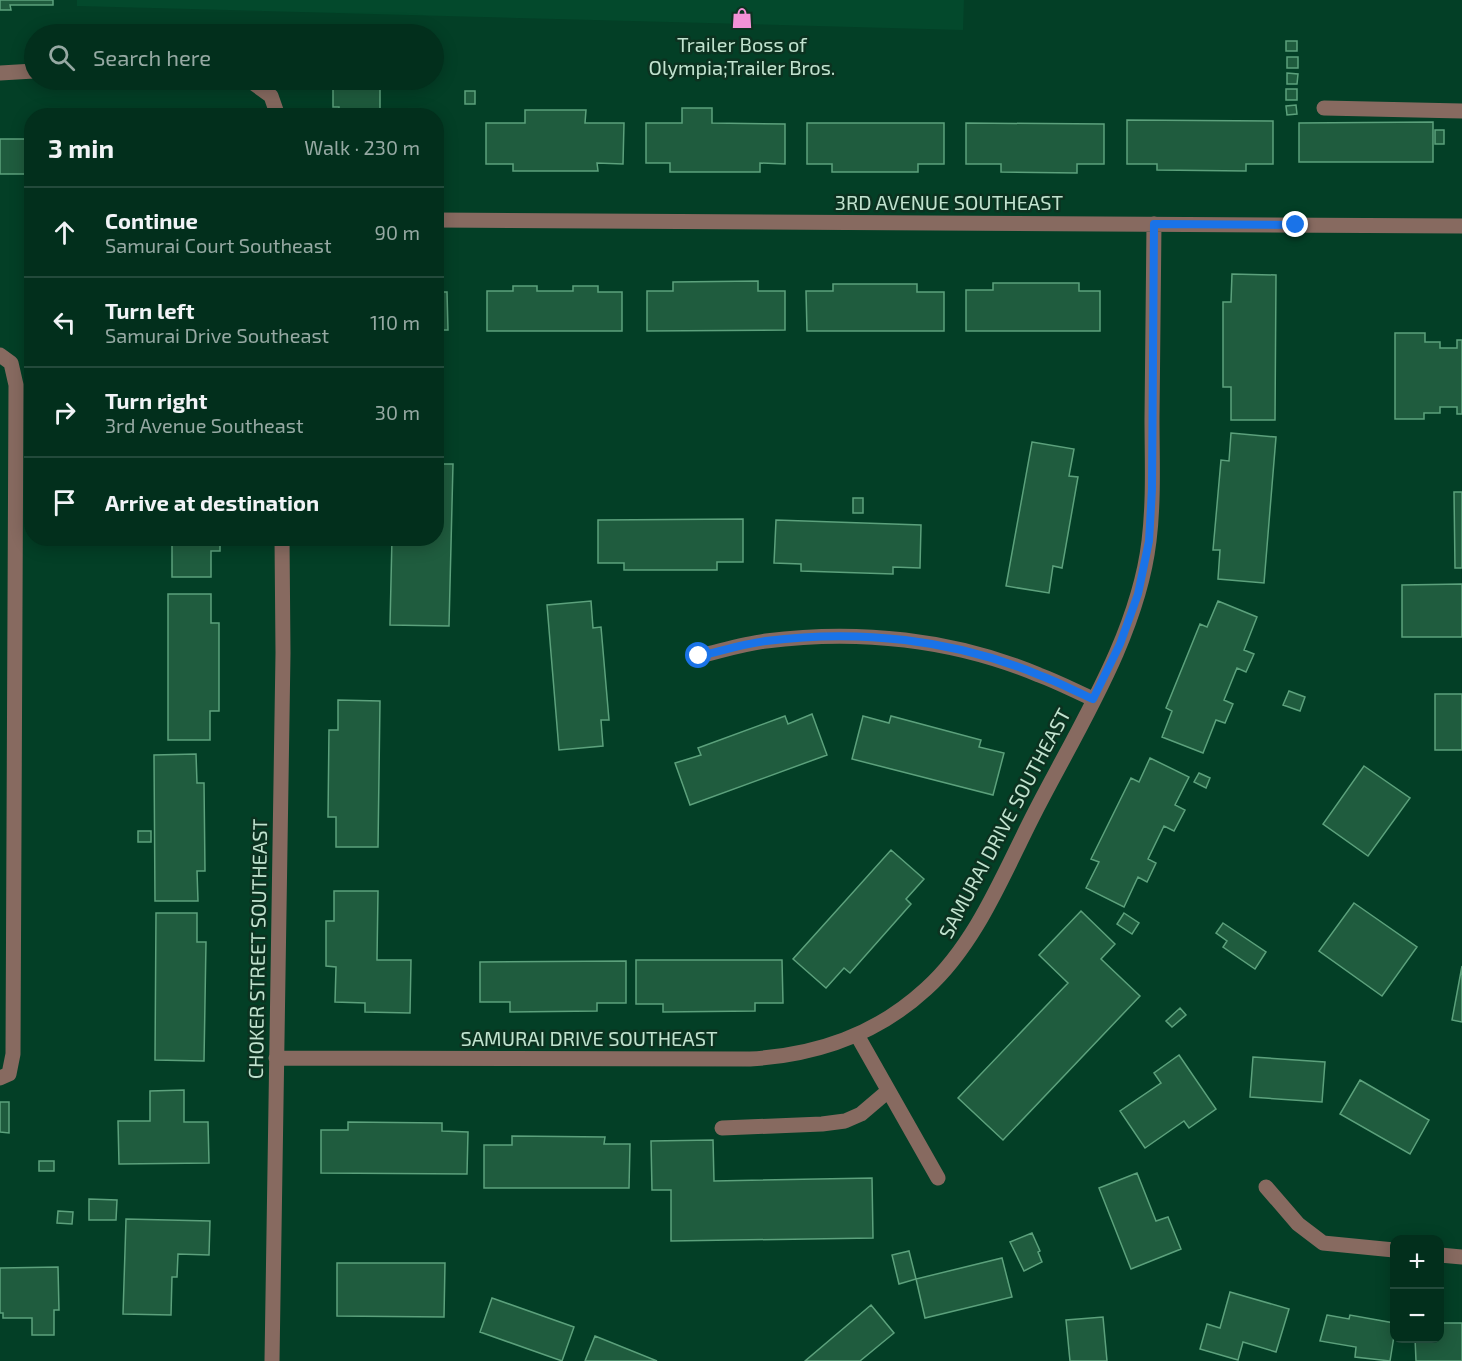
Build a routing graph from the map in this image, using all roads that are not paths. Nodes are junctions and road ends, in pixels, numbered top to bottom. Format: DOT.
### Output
graph roads {
  1 [pos="24,72"];
  2 [pos="0,73"];
  3 [pos="263,90"];
  4 [pos="275,108"];
  5 [pos="1324,108"];
  6 [pos="1462,111"];
  7 [pos="444,220"];
  8 [pos="1154,224"];
  9 [pos="1462,226"];
  10 [pos="0,355"];
  11 [pos="282,546"];
  12 [pos="699,656"];
  13 [pos="1093,699"];
  14 [pos="7,738"];
  15 [pos="857,1035"];
  16 [pos="276,1058"];
  17 [pos="0,1078"];
  18 [pos="888,1091"];
  19 [pos="722,1128"];
  20 [pos="938,1178"];
  21 [pos="1266,1187"];
  22 [pos="1390,1250"];
  23 [pos="1444,1255"];
  24 [pos="1462,1257"];
  25 [pos="272,1361"];
  1 -- 2 [label="street"];
  3 -- 4 [label="street"];
  5 -- 6 [label="street"];
  7 -- 8 [label="street, 3RD AVENUE SOUTHEAST"];
  8 -- 9 [label="street, 3RD AVENUE SOUTHEAST"];
  8 -- 13 [label="street, SAMURAI DRIVE SOUTHEAST"];
  10 -- 14 [label="street"];
  11 -- 16 [label="street, CHOKER STREET SOUTHEAST"];
  12 -- 13 [label="street"];
  13 -- 15 [label="street, SAMURAI DRIVE SOUTHEAST"];
  14 -- 17 [label="street"];
  15 -- 16 [label="street, SAMURAI DRIVE SOUTHEAST"];
  15 -- 18 [label="street"];
  16 -- 25 [label="street, CHOKER STREET SOUTHEAST"];
  18 -- 19 [label="street"];
  18 -- 20 [label="street"];
  21 -- 22 [label="street"];
  23 -- 24 [label="street"];
}
